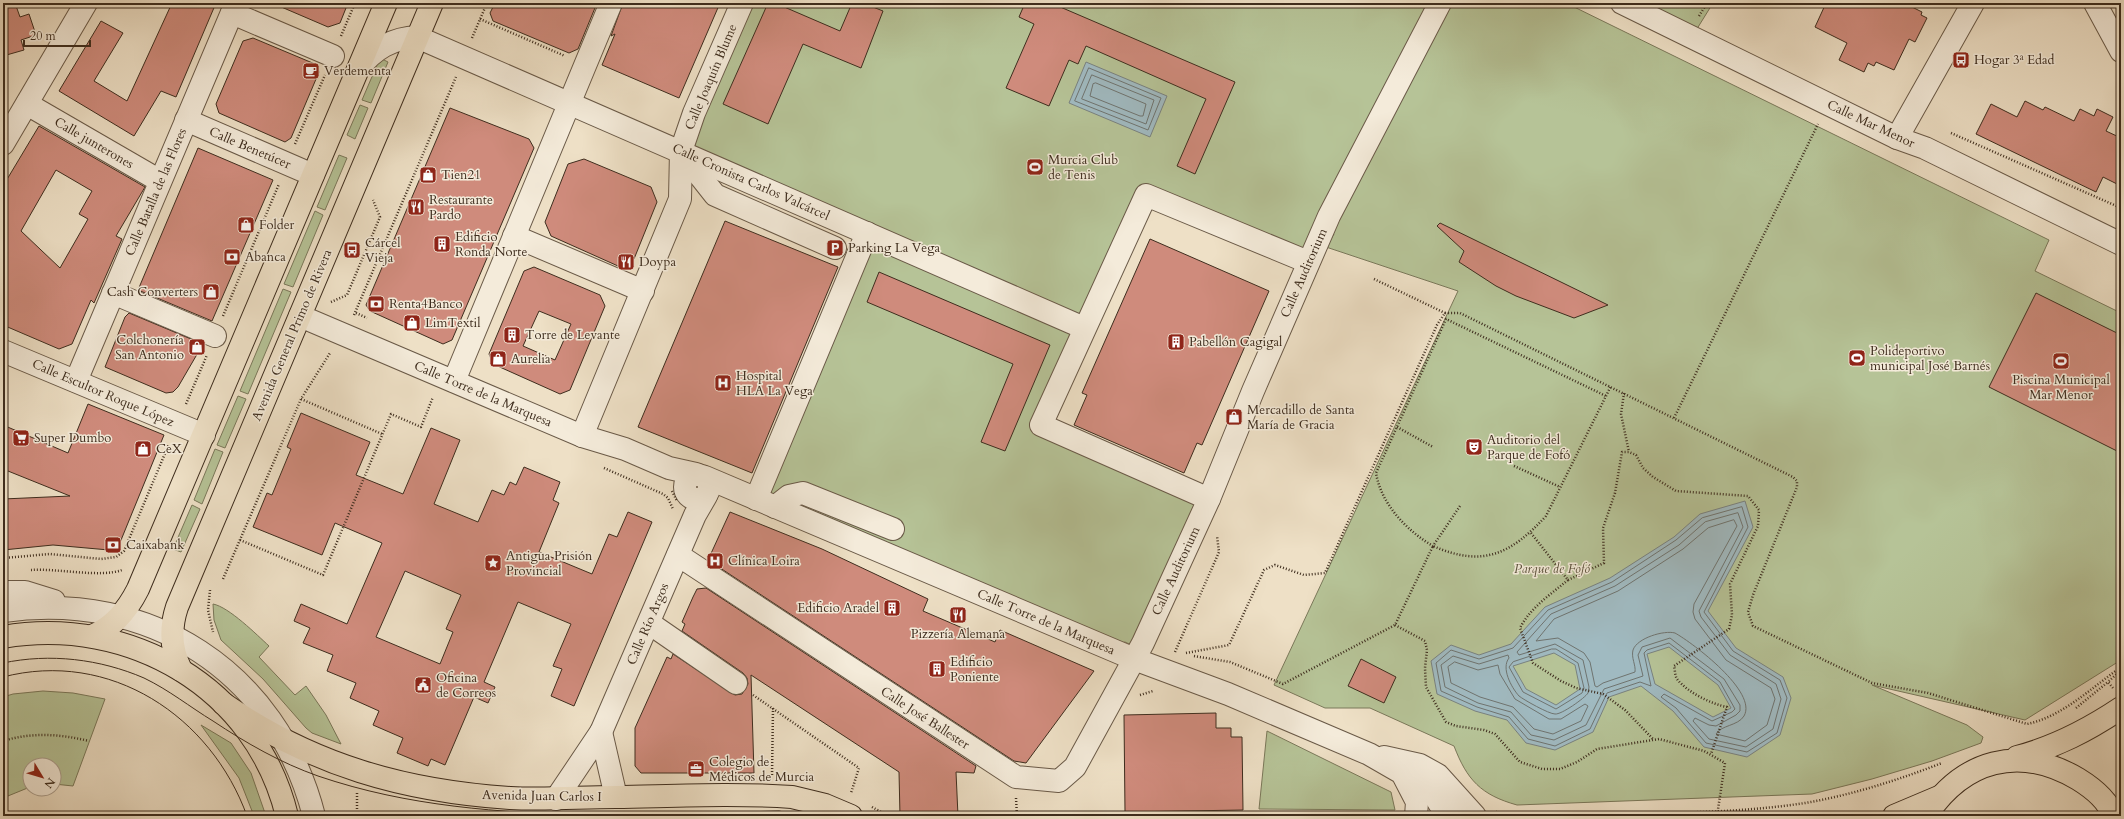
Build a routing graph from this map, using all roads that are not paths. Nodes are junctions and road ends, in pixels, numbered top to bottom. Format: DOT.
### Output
graph roads {
  1 [pos="86,3"];
  2 [pos="386,3"];
  3 [pos="432,3"];
  4 [pos="611,3"];
  5 [pos="742,3"];
  6 [pos="1440,3"];
  7 [pos="1973,3"];
  8 [pos="2095,3"];
  9 [pos="1631,5"];
  10 [pos="234,8"];
  11 [pos="417,37"];
  12 [pos="2121,51"];
  13 [pos="333,56"];
  14 [pos="358,69"];
  15 [pos="569,103"];
  16 [pos="27,104"];
  17 [pos="186,120"];
  18 [pos="1897,138"];
  19 [pos="3,144"];
  20 [pos="681,151"];
  21 [pos="314,175"];
  22 [pos="160,181"];
  23 [pos="867,233"];
  24 [pos="514,236"];
  25 [pos="2121,244"];
  26 [pos="835,248"];
  27 [pos="1308,262"];
  28 [pos="643,291"];
  29 [pos="113,293"];
  30 [pos="300,316"];
  31 [pos="1084,328"];
  32 [pos="214,336"];
  33 [pos="3,351"];
  34 [pos="76,381"];
  35 [pos="454,382"];
  36 [pos="204,435"];
  37 [pos="582,436"];
  38 [pos="768,454"];
  39 [pos="764,476"];
  40 [pos="701,490"];
  41 [pos="1209,499"];
  42 [pos="766,503"];
  43 [pos="893,528"];
  44 [pos="678,555"];
  45 [pos="3,592"];
  46 [pos="72,608"];
  47 [pos="3,611"];
  48 [pos="120,616"];
  49 [pos="648,623"];
  50 [pos="172,635"];
  51 [pos="92,636"];
  52 [pos="3,637"];
  53 [pos="1134,659"];
  54 [pos="181,670"];
  55 [pos="736,683"];
  56 [pos="2119,701"];
  57 [pos="224,704"];
  58 [pos="601,732"];
  59 [pos="286,743"];
  60 [pos="1369,754"];
  61 [pos="1997,762"];
  62 [pos="1402,773"];
  63 [pos="616,797"];
  64 [pos="1939,797"];
  65 [pos="556,799"];
  66 [pos="848,809"];
  67 [pos="2116,810"];
  68 [pos="1471,813"];
  69 [pos="1416,815"];
  70 [pos="287,816"];
  71 [pos="314,816"];
  72 [pos="1447,816"];
  73 [pos="1894,816"];
  74 [pos="1926,816"];
  1 -- 16 [label="street"];
  2 -- 14 [label="main road"];
  3 -- 11 [label="main road, Avenida General Primo de Rivera"];
  4 -- 15 [label="street"];
  5 -- 20 [label="street, Calle Joaquín Blume"];
  6 -- 27 [label="street, Calle Auditorium"];
  7 -- 18 [label="street"];
  8 -- 12 [label="street"];
  9 -- 18 [label="street, Calle Mar Menor"];
  10 -- 13 [label="street"];
  10 -- 17 [label="street, Calle Batalla de las Flores"];
  11 -- 14 [label="street"];
  11 -- 15 [label="street, Calle Cronista Carlos Valcárcel"];
  11 -- 30 [label="main road, Avenida General Primo de Rivera"];
  14 -- 21 [label="main road"];
  15 -- 20 [label="street, Calle Cronista Carlos Valcárcel"];
  15 -- 24 [label="street"];
  16 -- 19 [label="street"];
  16 -- 22 [label="street, Calle junterones"];
  17 -- 21 [label="street, Calle Benetúcer"];
  17 -- 22 [label="street, Calle Batalla de las Flores"];
  18 -- 25 [label="street, Calle Mar Menor"];
  20 -- 23 [label="street, Calle Cronista Carlos Valcárcel"];
  20 -- 26 [label="street"];
  20 -- 28 [label="street, Calle Joaquín Blume"];
  21 -- 36 [label="main road"];
  22 -- 29 [label="street, Calle Batalla de las Flores"];
  23 -- 31 [label="street, Calle Cronista Carlos Valcárcel"];
  23 -- 39 [label="street"];
  24 -- 28 [label="street"];
  24 -- 35 [label="street"];
  27 -- 31 [label="street"];
  27 -- 41 [label="street, Calle Auditorium"];
  28 -- 37 [label="street, Calle Joaquín Blume"];
  29 -- 32 [label="street"];
  29 -- 34 [label="street, Calle Batalla de las Flores"];
  30 -- 35 [label="street, Calle Torre de la Marquesa"];
  30 -- 50 [label="main road, Avenida General Primo de Rivera"];
  31 -- 41 [label="street"];
  33 -- 34 [label="street, Calle Escultor Roque López"];
  34 -- 36 [label="street, Calle Escultor Roque López"];
  35 -- 37 [label="street, Calle Torre de la Marquesa"];
  36 -- 48 [label="main road"];
  37 -- 40 [label="street, Calle Torre de la Marquesa"];
  38 -- 39 [label="street"];
  39 -- 42 [label="street"];
  40 -- 42 [label="street, Calle Torre de la Marquesa"];
  40 -- 44 [label="street, Calle Río Argos"];
  41 -- 53 [label="street, Calle Auditorium"];
  42 -- 43 [label="street"];
  42 -- 53 [label="street, Calle Torre de la Marquesa"];
  44 -- 49 [label="street, Calle Río Argos"];
  44 -- 53 [label="street, Calle José Ballester"];
  45 -- 46 [label="street"];
  46 -- 47 [label="street"];
  46 -- 48 [label="street"];
  48 -- 50 [label="street"];
  48 -- 51 [label="main road"];
  49 -- 55 [label="street"];
  49 -- 58 [label="street, Calle Río Argos"];
  50 -- 54 [label="main road, Avenida General Primo de Rivera"];
  50 -- 59 [label="street"];
  51 -- 52 [label="main road"];
  51 -- 54 [label="main road"];
  53 -- 60 [label="street, Calle Torre de la Marquesa"];
  54 -- 57 [label="main road"];
  56 -- 61 [label="main road"];
  57 -- 59 [label="main road, Avenida Juan Carlos I"];
  57 -- 70 [label="main road"];
  58 -- 63 [label="street"];
  58 -- 65 [label="street, Calle Río Argos"];
  59 -- 65 [label="main road, Avenida Juan Carlos I"];
  59 -- 71 [label="street"];
  60 -- 62 [label="street, Calle Torre de la Marquesa"];
  60 -- 68 [label="street, Calle Torre de la Marquesa"];
  61 -- 64 [label="main road"];
  61 -- 67 [label="main road"];
  62 -- 69 [label="street, Calle Torre de la Marquesa"];
  62 -- 72 [label="street, Calle Torre de la Marquesa"];
  63 -- 65 [label="main road, Avenida Juan Carlos I"];
  63 -- 66 [label="main road, Avenida Juan Carlos I"];
  64 -- 73 [label="main road"];
  64 -- 74 [label="main road"];
}
